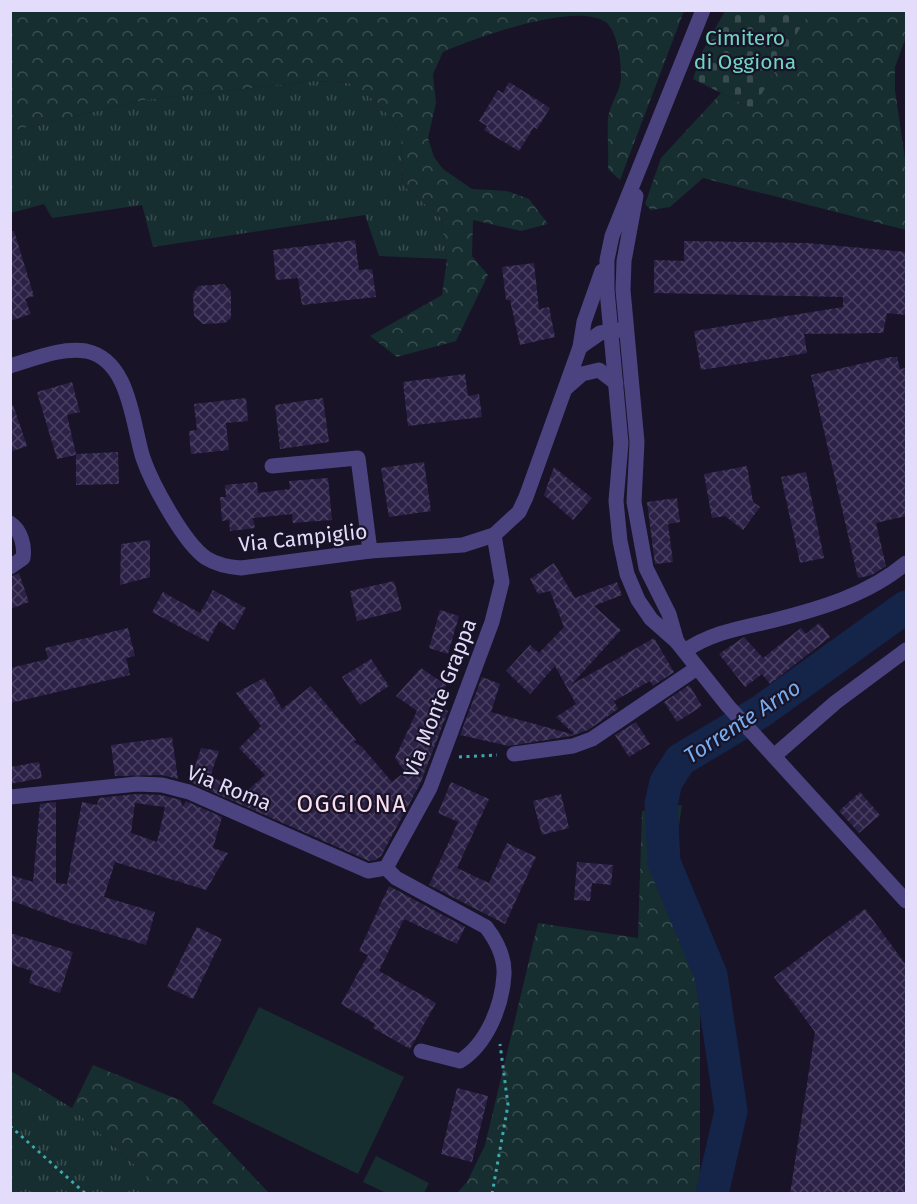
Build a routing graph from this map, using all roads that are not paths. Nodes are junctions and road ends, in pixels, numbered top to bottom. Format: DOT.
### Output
graph roads {
  1 [pos="703,10"];
  2 [pos="642,168"];
  3 [pos="607,260"];
  4 [pos="618,330"];
  5 [pos="580,347"];
  6 [pos="10,366"];
  7 [pos="616,383"];
  8 [pos="565,391"];
  9 [pos="272,466"];
  10 [pos="10,523"];
  11 [pos="494,535"];
  12 [pos="370,551"];
  13 [pos="906,563"];
  14 [pos="10,567"];
  15 [pos="681,646"];
  16 [pos="906,650"];
  17 [pos="697,668"];
  18 [pos="514,754"];
  19 [pos="774,756"];
  20 [pos="10,797"];
  21 [pos="386,868"];
  22 [pos="906,901"];
  23 [pos="421,1051"];
  1 -- 2 [label="street"];
  2 -- 3 [label="street"];
  2 -- 4 [label="street"];
  3 -- 4 [label="street"];
  3 -- 5 [label="street, Via Campiglio"];
  4 -- 5 [label="street"];
  4 -- 7 [label="street"];
  4 -- 15 [label="street"];
  5 -- 8 [label="street, Via Campiglio"];
  6 -- 12 [label="street, Via Campiglio"];
  7 -- 8 [label="street"];
  7 -- 15 [label="street"];
  8 -- 11 [label="street, Via Campiglio"];
  9 -- 12 [label="street"];
  10 -- 14 [label="street"];
  11 -- 12 [label="street, Via Campiglio"];
  11 -- 21 [label="street, Via Monte Grappa"];
  13 -- 15 [label="street"];
  15 -- 17 [label="street"];
  16 -- 19 [label="street"];
  17 -- 18 [label="street"];
  17 -- 19 [label="street"];
  19 -- 22 [label="street"];
  20 -- 21 [label="street, Via Roma"];
  21 -- 23 [label="street"];
}
